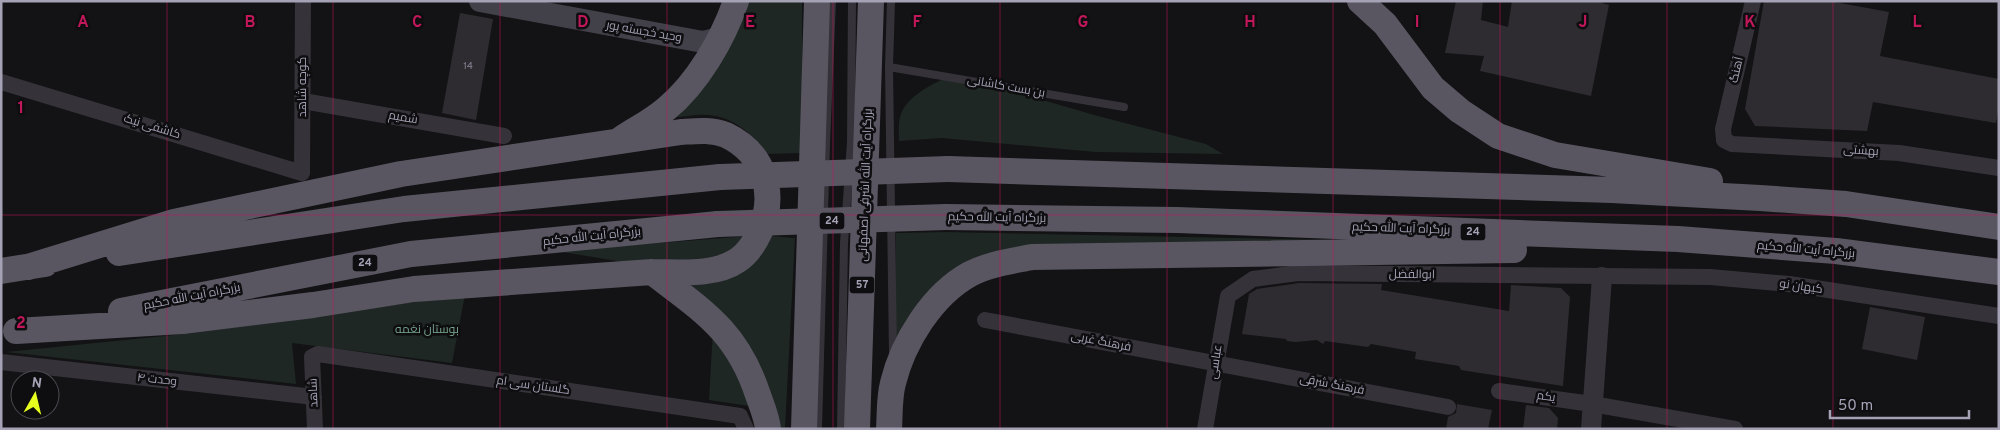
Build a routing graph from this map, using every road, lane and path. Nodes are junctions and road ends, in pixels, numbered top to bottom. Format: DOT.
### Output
graph roads {
  1 [pos="303,1"];
  2 [pos="480,1"];
  3 [pos="736,1"];
  4 [pos="817,1"];
  5 [pos="832,1"];
  6 [pos="852,1"];
  7 [pos="871,1"];
  8 [pos="891,1"];
  9 [pos="1360,1"];
  10 [pos="1753,1"];
  11 [pos="720,38"];
  12 [pos="889,67"];
  13 [pos="1,82"];
  14 [pos="302,101"];
  15 [pos="1124,106"];
  16 [pos="504,136"];
  17 [pos="1724,140"];
  18 [pos="614,143"];
  19 [pos="1999,168"];
  20 [pos="302,173"];
  21 [pos="1846,204"];
  22 [pos="1999,227"];
  23 [pos="1678,239"];
  24 [pos="28,267"];
  25 [pos="1,271"];
  26 [pos="652,272"];
  27 [pos="1999,272"];
  28 [pos="1602,277"];
  29 [pos="1228,296"];
  30 [pos="1999,316"];
  31 [pos="985,320"];
  32 [pos="8,332"];
  33 [pos="312,357"];
  34 [pos="1,362"];
  35 [pos="1217,364"];
  36 [pos="893,384"];
  37 [pos="1499,391"];
  38 [pos="314,397"];
  39 [pos="1592,404"];
  40 [pos="1448,407"];
  41 [pos="315,429"];
  42 [pos="746,429"];
  43 [pos="768,429"];
  44 [pos="804,429"];
  45 [pos="818,429"];
  46 [pos="841,429"];
  47 [pos="857,429"];
  48 [pos="889,429"];
  49 [pos="1205,429"];
  50 [pos="1591,429"];
  51 [pos="1735,429"];
  1 -- 14 [label="street, کوچه شاهد"];
  2 -- 11 [label="main road, وحید خجسته پور"];
  3 -- 11 [label="highway"];
  4 -- 44 [label="highway"];
  5 -- 45 [label="lane"];
  6 -- 46 [label="lane"];
  7 -- 47 [label="highway, بزرگراه آیت الله اشرفی اصفهانی / 57"];
  8 -- 12 [label="lane"];
  9 -- 21 [label="highway"];
  10 -- 17 [label="street, آهنگ"];
  11 -- 18 [label="highway"];
  12 -- 15 [label="lane, بن بست کاشانی"];
  12 -- 36 [label="lane"];
  13 -- 20 [label="street, کاشفی نیک"];
  14 -- 16 [label="street, شمیم"];
  14 -- 20 [label="street, کوچه شاهد"];
  17 -- 19 [label="street, بهشتی"];
  18 -- 24 [label="highway"];
  18 -- 26 [label="highway"];
  21 -- 22 [label="highway"];
  21 -- 24 [label="highway, bridge"];
  23 -- 27 [label="highway, بزرگراه آیت الله حکیم / 24"];
  23 -- 32 [label="highway, بزرگراه آیت الله حکیم / 24, bridge"];
  23 -- 36 [label="highway"];
  24 -- 25 [label="highway"];
  26 -- 32 [label="highway"];
  26 -- 43 [label="highway"];
  28 -- 29 [label="street, ابوالفضل"];
  28 -- 30 [label="street, کیهان نو"];
  28 -- 39 [label="street"];
  29 -- 35 [label="street, عباسی"];
  31 -- 35 [label="street, فرهنگ غربی"];
  33 -- 38 [label="street, شاهد"];
  33 -- 42 [label="street, گلستان سی ام"];
  34 -- 38 [label="street, وحدت ۴"];
  35 -- 40 [label="street, فرهنگ شرقی"];
  35 -- 49 [label="street, عباسی"];
  36 -- 48 [label="highway"];
  37 -- 39 [label="street, یکم"];
  38 -- 41 [label="street, شاهد"];
  39 -- 50 [label="street"];
  39 -- 51 [label="street, یکم"];
}
